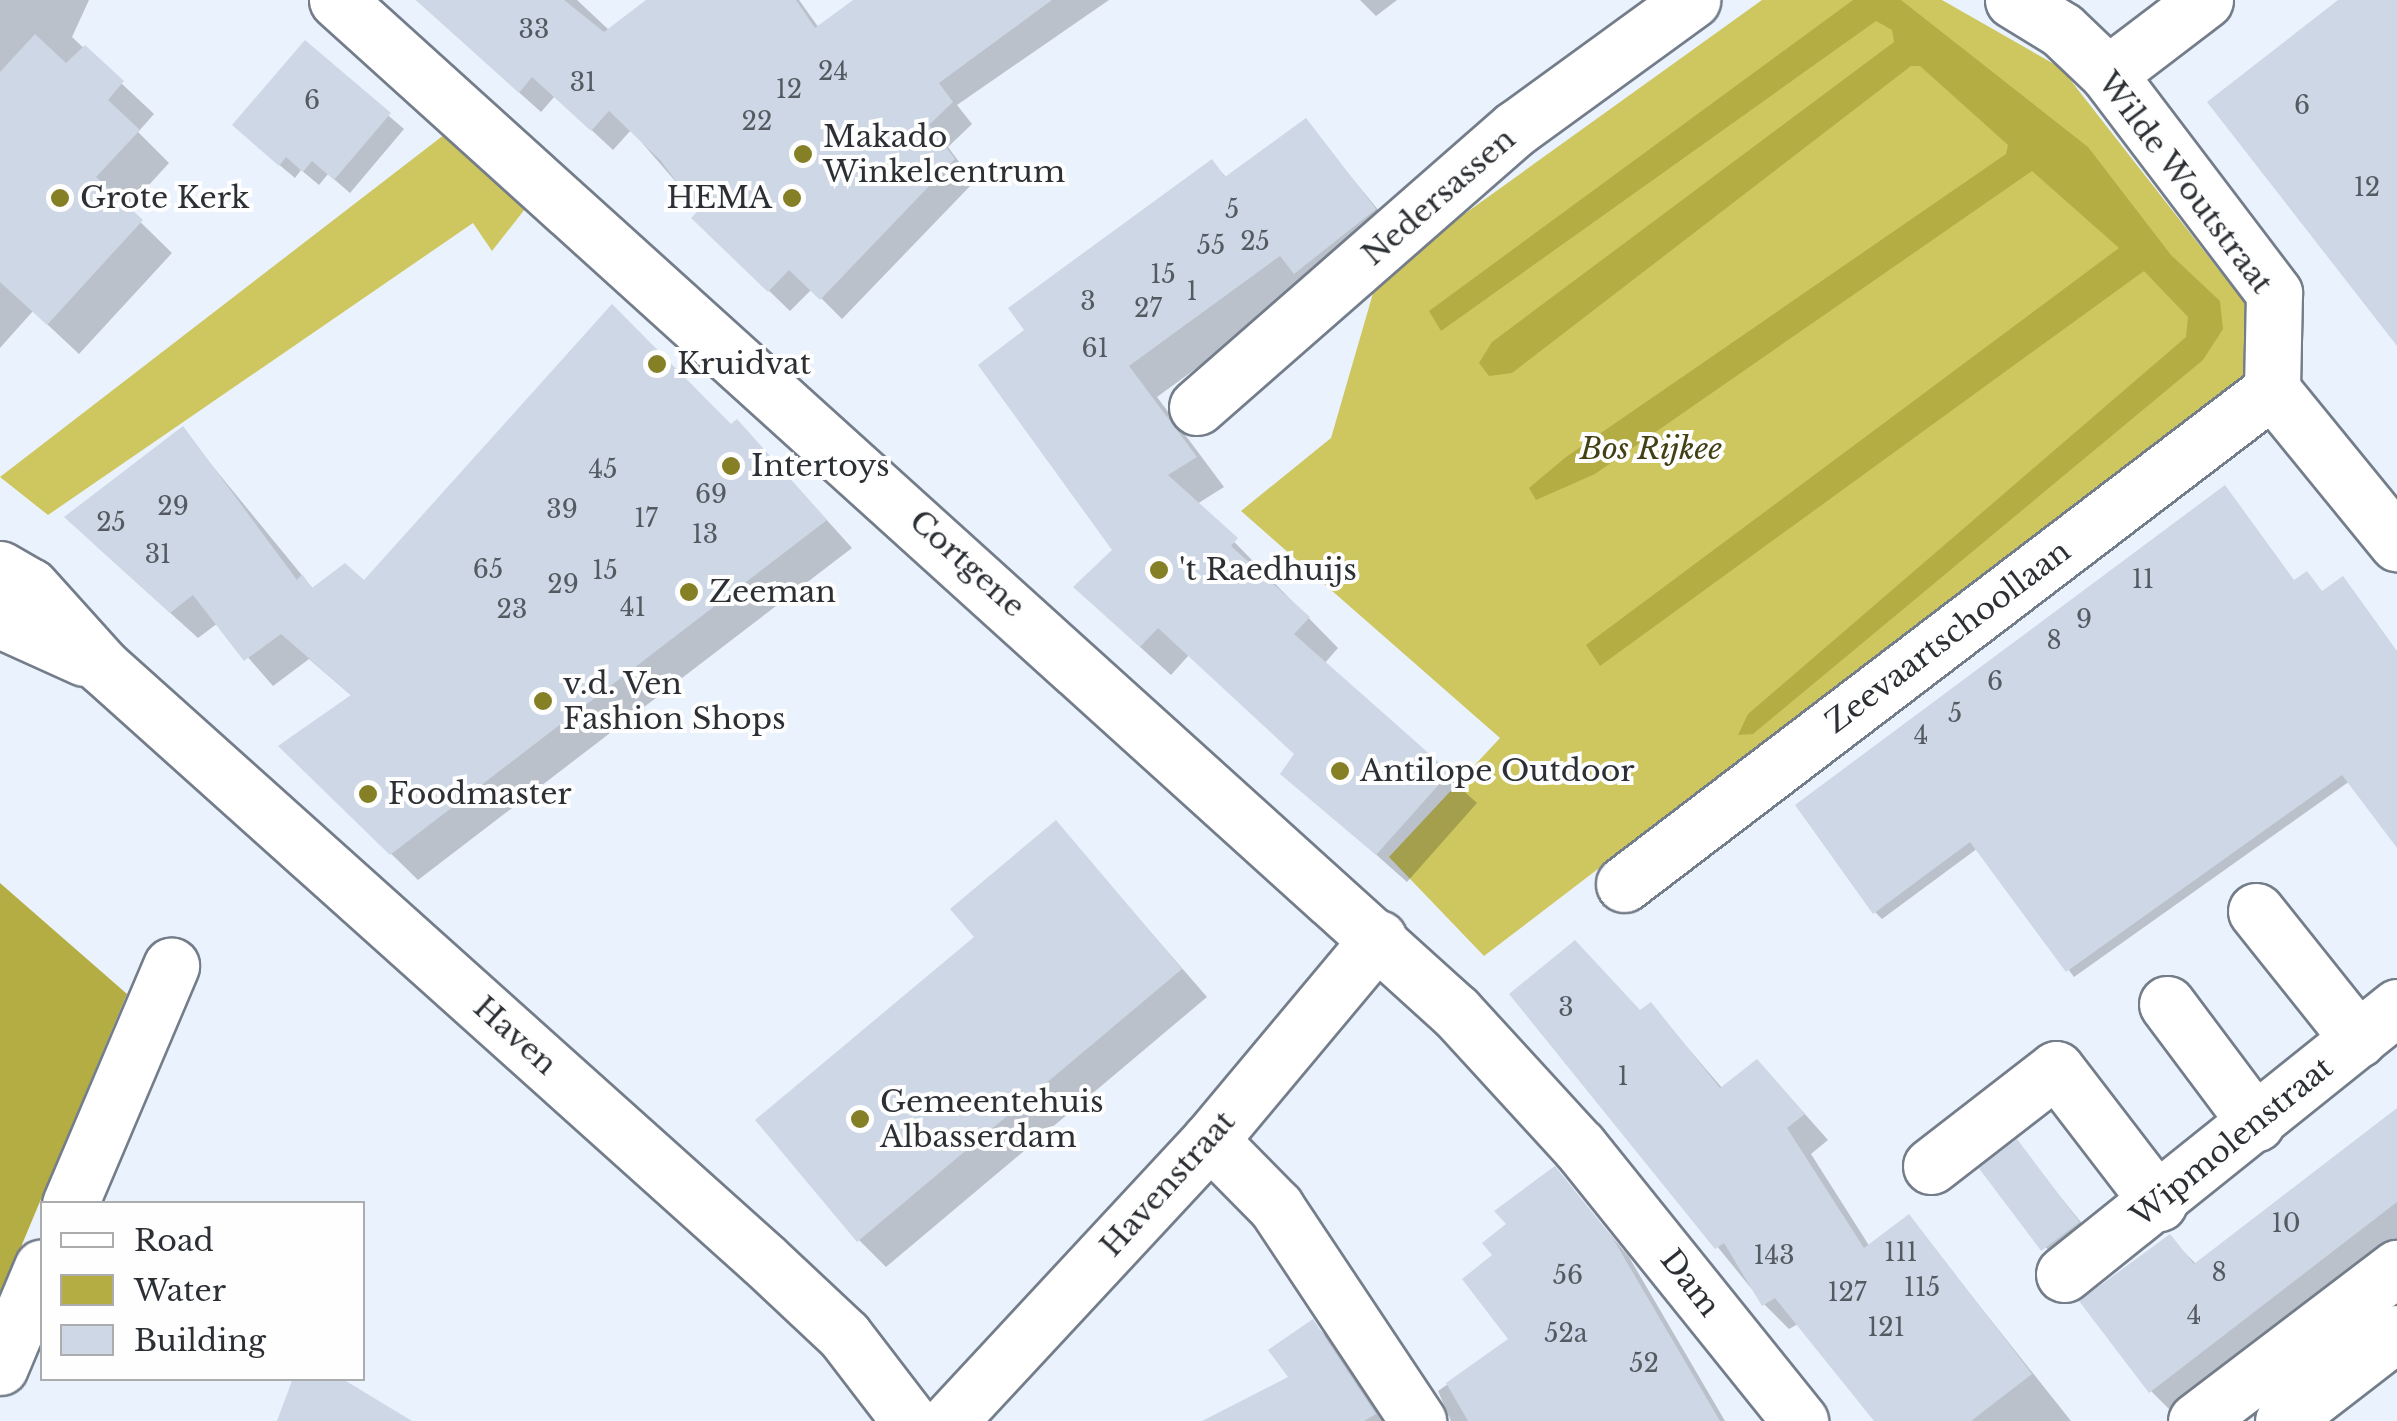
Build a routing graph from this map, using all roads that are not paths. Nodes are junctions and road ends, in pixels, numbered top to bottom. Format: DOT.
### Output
graph roads {
  1 [pos="337,0"];
  2 [pos="1692,0"];
  3 [pos="2013,0"];
  4 [pos="2205,0"];
  5 [pos="2108,74"];
  6 [pos="2272,390"];
  7 [pos="1198,407"];
  8 [pos="2397,543"];
  9 [pos="0,569"];
  10 [pos="0,620"];
  11 [pos="102,666"];
  12 [pos="1624,884"];
  13 [pos="2256,911"];
  14 [pos="1379,938"];
  15 [pos="171,966"];
  16 [pos="2167,1004"];
  17 [pos="2377,1023"];
  18 [pos="2256,1123"];
  19 [pos="1210,1140"];
  20 [pos="1579,1146"];
  21 [pos="1931,1166"];
  22 [pos="71,1201"];
  23 [pos="2158,1203"];
  24 [pos="2397,1268"];
  25 [pos="40,1272"];
  26 [pos="2064,1274"];
  27 [pos="2397,1333"];
  28 [pos="0,1366"];
  29 [pos="963,1407"];
  30 [pos="910,1421"];
  31 [pos="1418,1421"];
  32 [pos="1800,1421"];
  33 [pos="2196,1421"];
  34 [pos="2283,1421"];
  1 -- 14 [label="street, Cortgene"];
  2 -- 7 [label="street, Nedersassen"];
  3 -- 5 [label="street, Wilde Woutstraat"];
  4 -- 5 [label="street"];
  5 -- 6 [label="street, Wilde Woutstraat"];
  6 -- 8 [label="street"];
  6 -- 12 [label="street, Zeevaartschoollaan"];
  9 -- 11 [label="street, Haven"];
  10 -- 11 [label="street, Haven"];
  11 -- 30 [label="street, Haven"];
  13 -- 17 [label="street"];
  14 -- 19 [label="street, Havenstraat"];
  14 -- 20 [label="street, Cortgene"];
  15 -- 22 [label="street"];
  16 -- 18 [label="street"];
  17 -- 18 [label="street, Wipmolenstraat"];
  18 -- 23 [label="street, Wipmolenstraat"];
  19 -- 29 [label="street, Havenstraat"];
  19 -- 31 [label="street"];
  20 -- 32 [label="street, Dam"];
  21 -- 23 [label="street"];
  23 -- 26 [label="street, Wipmolenstraat"];
  24 -- 33 [label="street"];
  25 -- 28 [label="street"];
  27 -- 34 [label="street"];
}
